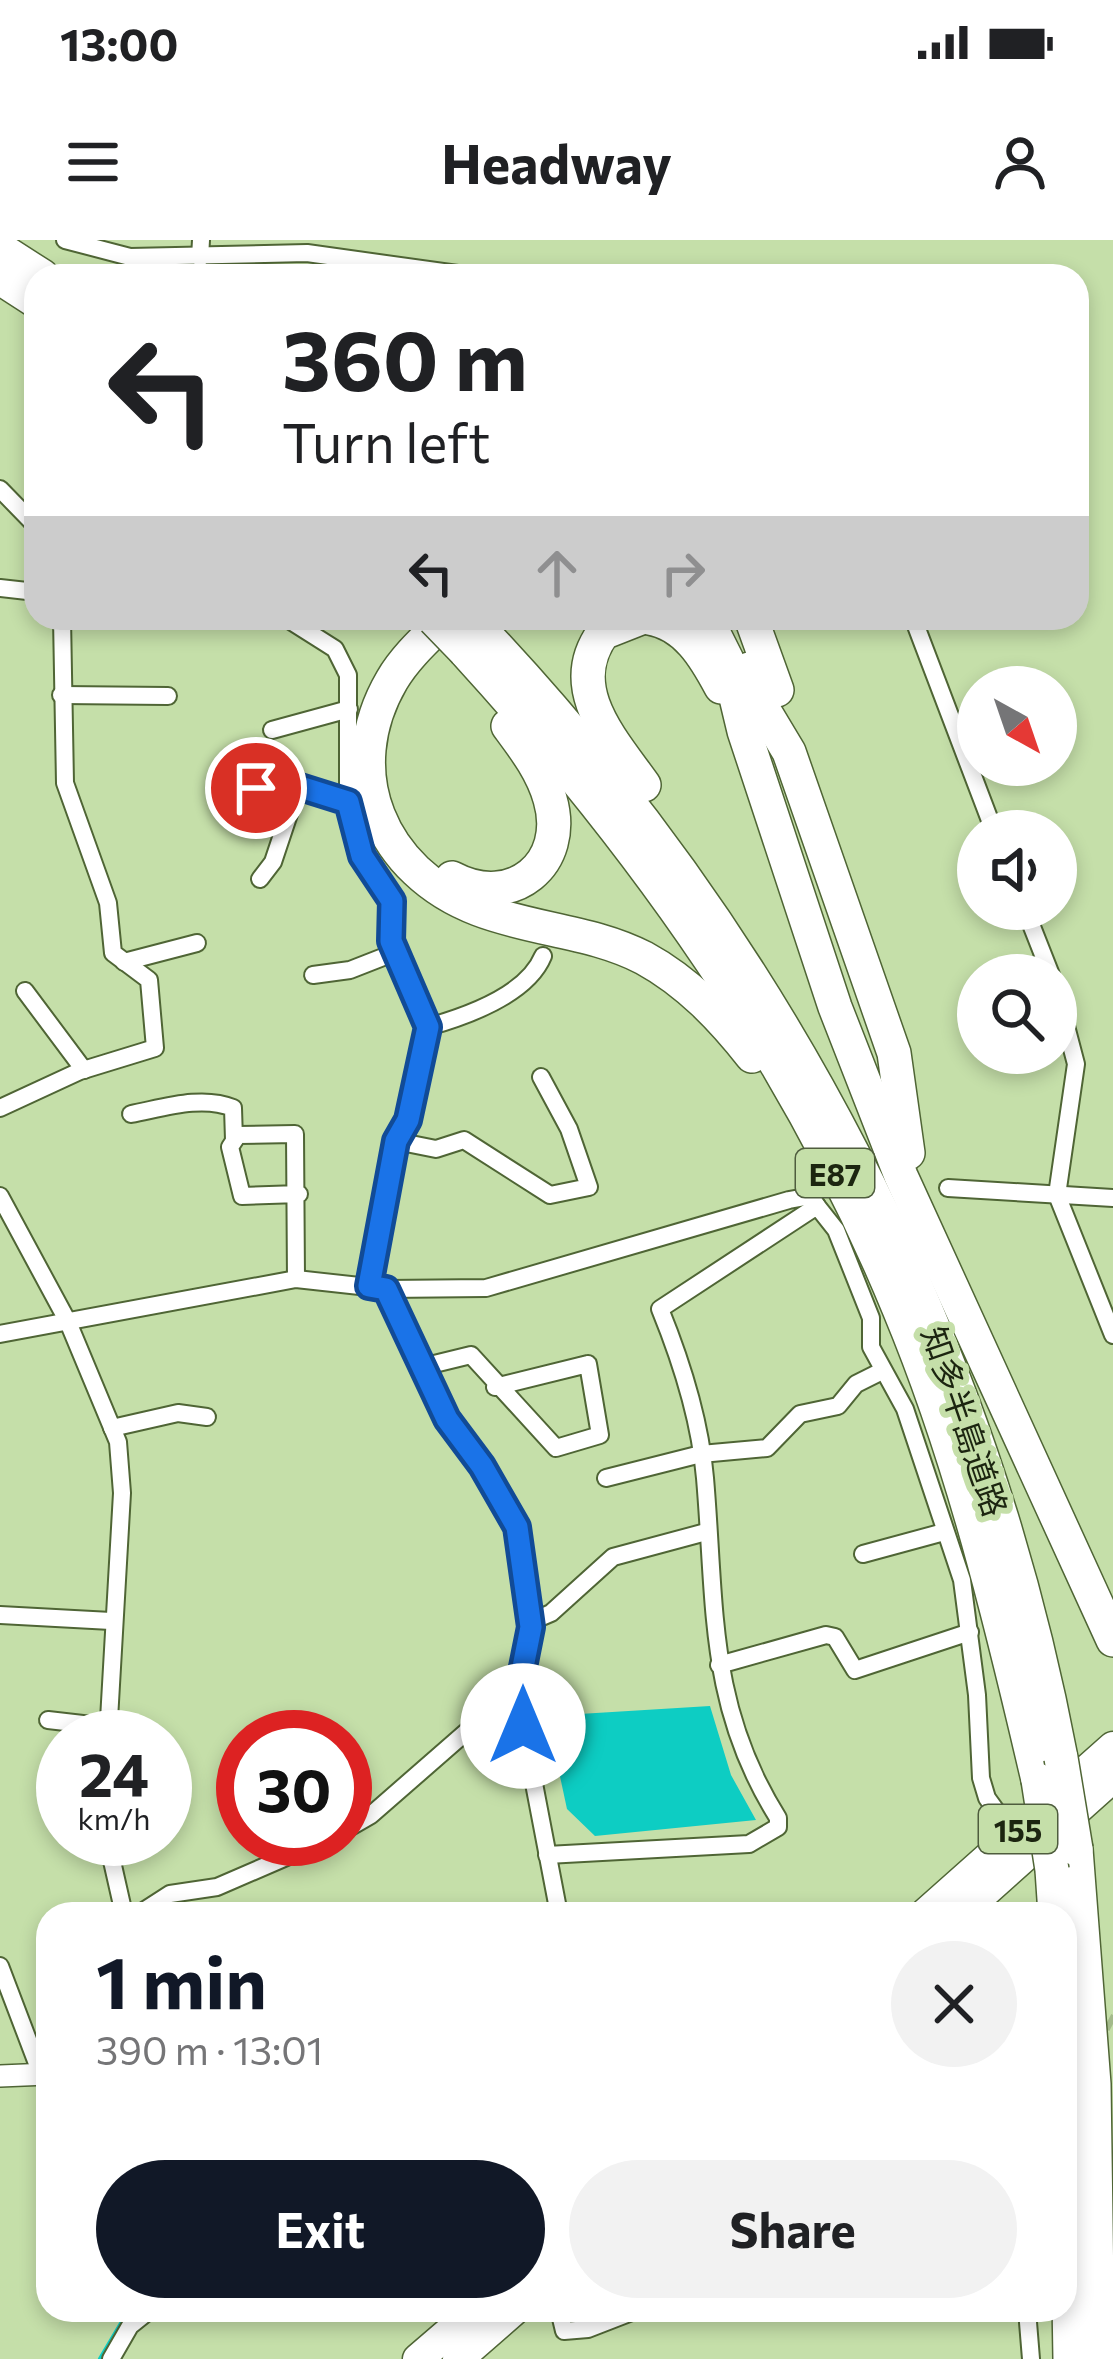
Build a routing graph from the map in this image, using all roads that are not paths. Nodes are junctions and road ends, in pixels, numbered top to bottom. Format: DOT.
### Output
graph roads {
  1 [pos="65,240"];
  2 [pos="201,249"];
  3 [pos="386,264"];
  4 [pos="0,489"];
  5 [pos="24,514"];
  6 [pos="62,630"];
  7 [pos="305,630"];
  8 [pos="423,630"];
  9 [pos="610,630"];
  10 [pos="677,630"];
  11 [pos="712,630"];
  12 [pos="731,630"];
  13 [pos="755,630"];
  14 [pos="918,630"];
  15 [pos="467,640"];
  16 [pos="61,695"];
  17 [pos="168,696"];
  18 [pos="349,710"];
  19 [pos="272,730"];
  20 [pos="745,731"];
  21 [pos="789,752"];
  22 [pos="298,787"];
  23 [pos="256,788"];
  24 [pos="348,802"];
  25 [pos="986,810"];
  26 [pos="260,879"];
  27 [pos="196,943"];
  28 [pos="396,952"];
  29 [pos="543,956"];
  30 [pos="124,962"];
  31 [pos="313,975"];
  32 [pos="25,991"];
  33 [pos="428,1027"];
  34 [pos="51,1041"];
  35 [pos="80,1071"];
  36 [pos="1075,1074"];
  37 [pos="541,1077"];
  38 [pos="0,1108"];
  39 [pos="131,1114"];
  40 [pos="235,1140"];
  41 [pos="396,1141"];
  42 [pos="860,1161"];
  43 [pos="949,1188"];
  44 [pos="299,1194"];
  45 [pos="1058,1195"];
  46 [pos="0,1196"];
  47 [pos="1113,1198"];
  48 [pos="817,1206"];
  49 [pos="865,1233"];
  50 [pos="296,1279"];
  51 [pos="378,1287"];
  52 [pos="1109,1307"];
  53 [pos="68,1322"];
  54 [pos="0,1334"];
  55 [pos="1113,1334"];
  56 [pos="426,1366"];
  57 [pos="882,1371"];
  58 [pos="495,1387"];
  59 [pos="207,1417"];
  60 [pos="112,1428"];
  61 [pos="701,1454"];
  62 [pos="606,1478"];
  63 [pos="706,1532"];
  64 [pos="944,1532"];
  65 [pos="863,1554"];
  66 [pos="1113,1604"];
  67 [pos="0,1615"];
  68 [pos="111,1621"];
  69 [pos="530,1622"];
  70 [pos="970,1632"];
  71 [pos="1113,1640"];
  72 [pos="719,1665"];
  73 [pos="523,1705"];
  74 [pos="109,1710"];
  75 [pos="1113,1747"];
  76 [pos="1049,1769"];
  77 [pos="1113,1777"];
  78 [pos="372,1814"];
  79 [pos="1012,1834"];
  80 [pos="547,1855"];
  81 [pos="1064,1859"];
  82 [pos="113,1866"];
  83 [pos="266,1866"];
  84 [pos="121,1902"];
  85 [pos="158,1902"];
  86 [pos="557,1902"];
  87 [pos="938,1902"];
  88 [pos="973,1902"];
  89 [pos="1057,1902"];
  90 [pos="1070,1902"];
  91 [pos="1077,1956"];
  92 [pos="0,1966"];
  93 [pos="36,2054"];
  94 [pos="36,2074"];
  95 [pos="0,2076"];
  96 [pos="135,2322"];
  97 [pos="461,2322"];
  98 [pos="500,2322"];
  99 [pos="562,2322"];
  100 [pos="606,2322"];
  101 [pos="1028,2322"];
  102 [pos="1069,2322"];
  103 [pos="111,2359"];
  104 [pos="418,2359"];
  105 [pos="458,2359"];
  106 [pos="1031,2359"];
  107 [pos="1070,2359"];
  108 [pos="1098,2359"];
  1 -- 2 [label="street"];
  2 -- 3 [label="street"];
  4 -- 5 [label="street"];
  6 -- 16 [label="street"];
  7 -- 18 [label="street"];
  8 -- 49 [label="highway"];
  9 -- 42 [label="highway"];
  10 -- 20 [label="highway"];
  11 -- 20 [label="highway"];
  12 -- 21 [label="highway"];
  13 -- 21 [label="highway"];
  14 -- 25 [label="street"];
  15 -- 15 [label="highway"];
  15 -- 42 [label="highway, 知多半島道路 / E87"];
  15 -- 49 [label="highway, 知多半島道路 / E87"];
  16 -- 17 [label="street"];
  16 -- 30 [label="street"];
  18 -- 19 [label="street"];
  18 -- 24 [label="street"];
  20 -- 71 [label="highway"];
  21 -- 66 [label="highway"];
  22 -- 23 [label="street"];
  22 -- 24 [label="street"];
  22 -- 26 [label="street"];
  24 -- 28 [label="street"];
  27 -- 30 [label="street"];
  28 -- 31 [label="street"];
  28 -- 33 [label="street"];
  29 -- 33 [label="street"];
  30 -- 35 [label="street"];
  32 -- 35 [label="street"];
  33 -- 41 [label="street"];
  34 -- 35 [label="street"];
  35 -- 38 [label="street"];
  36 -- 45 [label="street"];
  37 -- 41 [label="street"];
  39 -- 40 [label="street"];
  40 -- 44 [label="street"];
  40 -- 44 [label="street"];
  41 -- 51 [label="street"];
  42 -- 76 [label="highway, 知多半島道路 / E87"];
  43 -- 45 [label="street"];
  44 -- 50 [label="street"];
  45 -- 47 [label="street"];
  45 -- 52 [label="street"];
  46 -- 53 [label="street"];
  48 -- 51 [label="street"];
  48 -- 57 [label="street"];
  48 -- 61 [label="street"];
  49 -- 76 [label="highway, 知多半島道路 / E87"];
  50 -- 51 [label="street"];
  50 -- 53 [label="street"];
  51 -- 56 [label="street"];
  52 -- 55 [label="street"];
  53 -- 54 [label="street"];
  53 -- 60 [label="street"];
  56 -- 58 [label="street"];
  56 -- 69 [label="street"];
  57 -- 61 [label="street"];
  57 -- 64 [label="street"];
  58 -- 58 [label="street"];
  59 -- 60 [label="street"];
  60 -- 68 [label="street"];
  61 -- 62 [label="street"];
  61 -- 63 [label="street"];
  63 -- 69 [label="street"];
  63 -- 72 [label="street"];
  64 -- 65 [label="street"];
  64 -- 70 [label="street"];
  67 -- 68 [label="street"];
  68 -- 74 [label="street"];
  69 -- 73 [label="street"];
  70 -- 72 [label="street"];
  70 -- 79 [label="street"];
  72 -- 80 [label="street"];
  73 -- 78 [label="street"];
  73 -- 80 [label="street"];
  75 -- 79 [label="highway, 155"];
  76 -- 81 [label="highway, 知多半島道路 / E87, bridge"];
  77 -- 88 [label="highway, 155"];
  79 -- 87 [label="highway, 155"];
  80 -- 86 [label="street"];
  81 -- 89 [label="highway, 知多半島道路 / E87"];
  81 -- 90 [label="highway, 知多半島道路 / E87"];
  82 -- 84 [label="street"];
  83 -- 85 [label="street"];
  91 -- 108 [label="highway, 知多半島道路 / E87"];
  92 -- 93 [label="street"];
  94 -- 95 [label="street"];
  96 -- 103 [label="street"];
  97 -- 104 [label="highway"];
  98 -- 105 [label="highway"];
  99 -- 100 [label="street"];
  101 -- 106 [label="street"];
  102 -- 107 [label="highway"];
}
